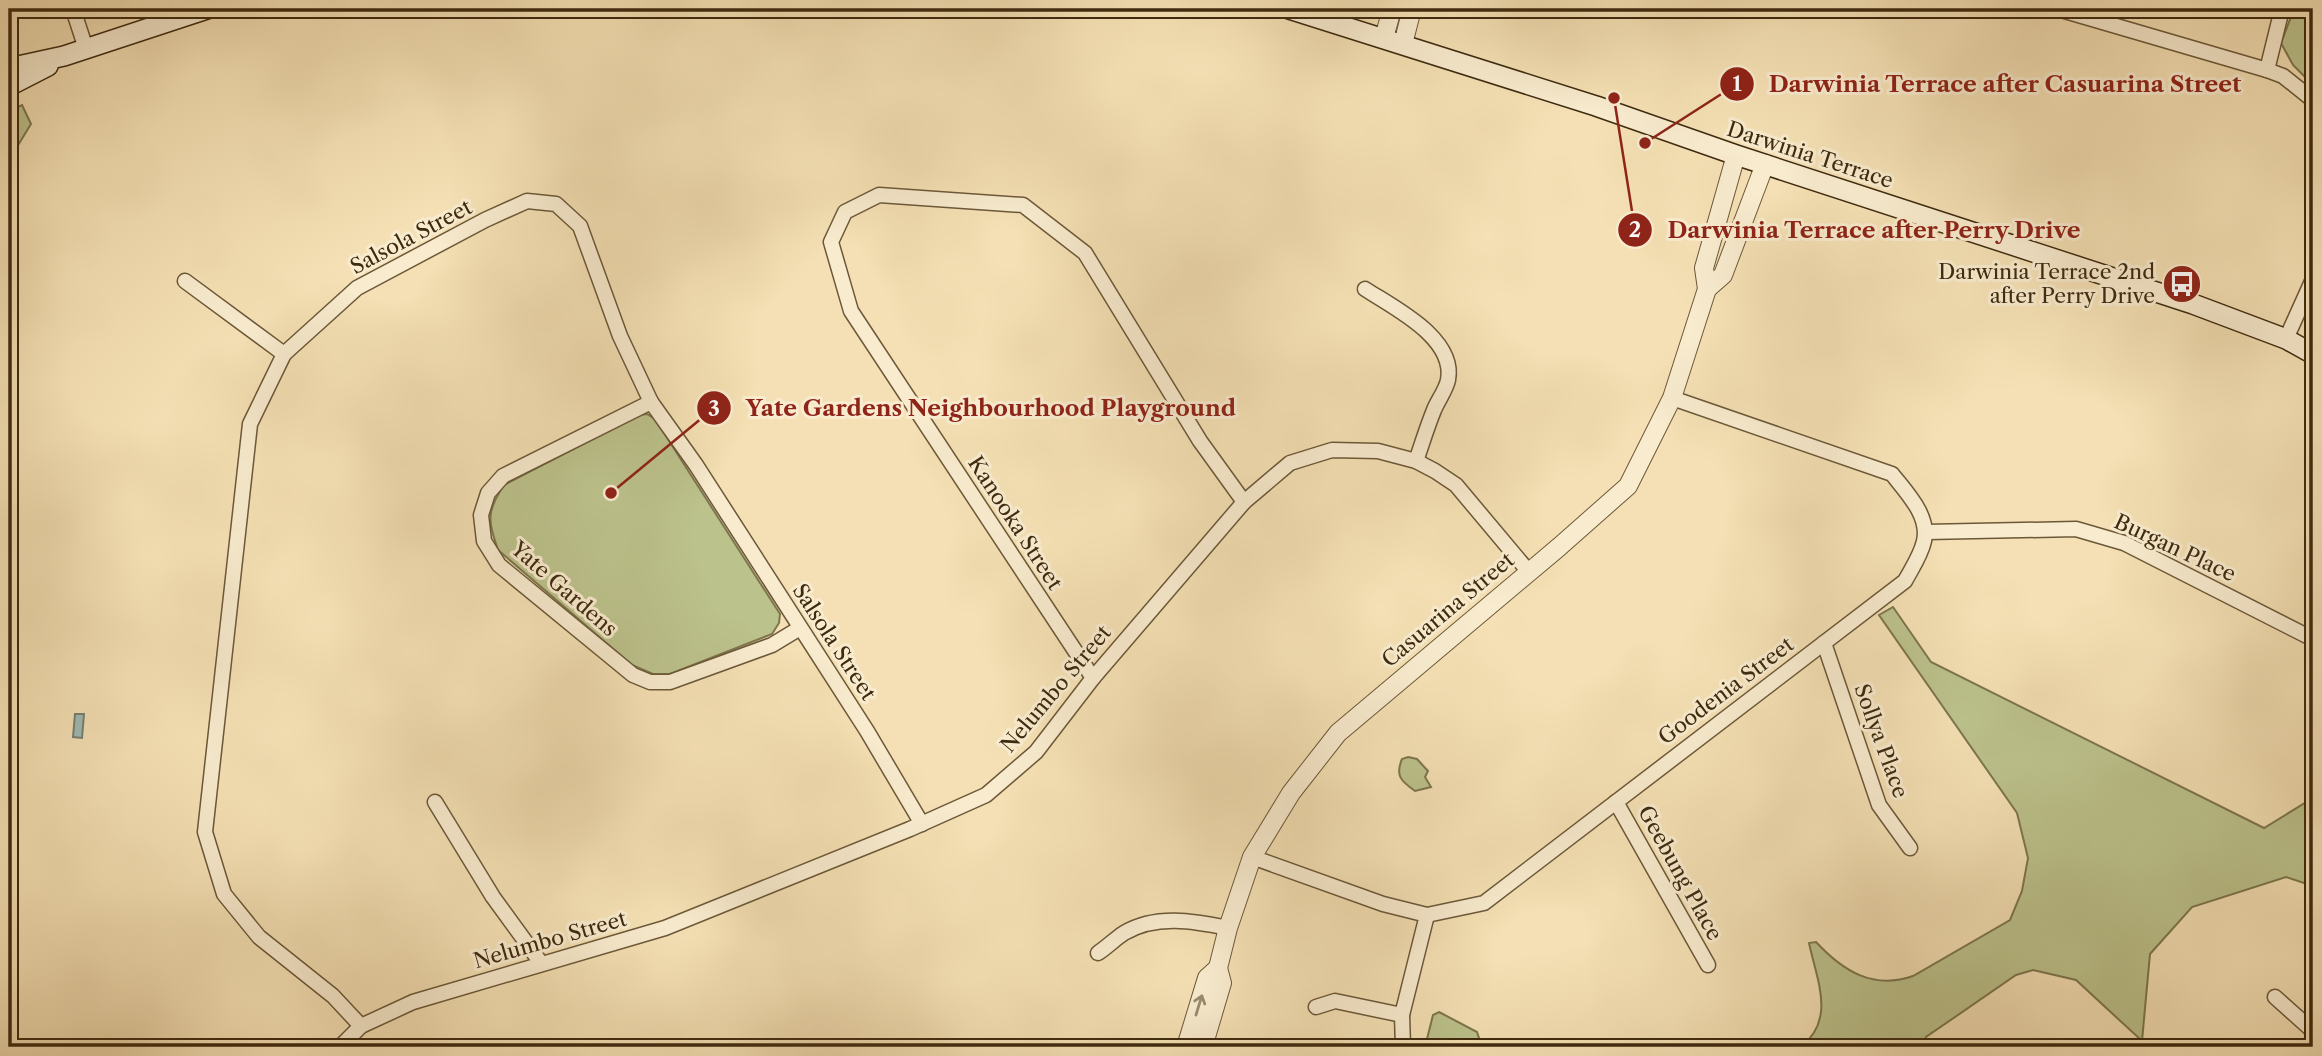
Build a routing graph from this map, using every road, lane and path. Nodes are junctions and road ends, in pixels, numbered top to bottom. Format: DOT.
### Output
graph roads {
  1 [pos="73,9"];
  2 [pos="207,9"];
  3 [pos="1289,9"];
  4 [pos="1392,9"];
  5 [pos="1412,9"];
  6 [pos="2058,9"];
  7 [pos="2282,9"];
  8 [pos="1384,38"];
  9 [pos="1403,44"];
  10 [pos="86,48"];
  11 [pos="64,57"];
  12 [pos="9,68"];
  13 [pos="2267,70"];
  14 [pos="9,86"];
  15 [pos="2313,100"];
  16 [pos="1736,155"];
  17 [pos="1765,164"];
  18 [pos="2313,279"];
  19 [pos="184,281"];
  20 [pos="1365,289"];
  21 [pos="1707,289"];
  22 [pos="2286,339"];
  23 [pos="284,354"];
  24 [pos="2313,354"];
  25 [pos="1672,398"];
  26 [pos="651,402"];
  27 [pos="1416,461"];
  28 [pos="1244,502"];
  29 [pos="1926,532"];
  30 [pos="1529,572"];
  31 [pos="800,628"];
  32 [pos="2313,639"];
  33 [pos="1824,643"];
  34 [pos="1093,678"];
  35 [pos="435,802"];
  36 [pos="1616,802"];
  37 [pos="922,824"];
  38 [pos="1910,848"];
  39 [pos="1252,858"];
  40 [pos="1427,915"];
  41 [pos="1228,928"];
  42 [pos="1098,953"];
  43 [pos="541,964"];
  44 [pos="1708,965"];
  45 [pos="1218,968"];
  46 [pos="2275,997"];
  47 [pos="1316,1007"];
  48 [pos="1402,1015"];
  49 [pos="361,1026"];
  50 [pos="2313,1031"];
  51 [pos="341,1047"];
  52 [pos="1186,1047"];
  53 [pos="1203,1047"];
  54 [pos="1403,1047"];
  1 -- 10 [label="street"];
  2 -- 10 [label="main road"];
  3 -- 8 [label="main road, Darwinia Terrace"];
  4 -- 8 [label="street"];
  5 -- 9 [label="street"];
  6 -- 13 [label="street"];
  7 -- 13 [label="street"];
  8 -- 9 [label="main road, Darwinia Terrace"];
  9 -- 16 [label="main road, Darwinia Terrace"];
  10 -- 11 [label="main road"];
  11 -- 12 [label="main road"];
  11 -- 14 [label="main road"];
  13 -- 15 [label="street"];
  16 -- 17 [label="main road, Darwinia Terrace"];
  16 -- 21 [label="street, Casuarina Street"];
  17 -- 21 [label="street, Casuarina Street"];
  17 -- 22 [label="main road, Darwinia Terrace"];
  18 -- 22 [label="street"];
  19 -- 23 [label="street"];
  20 -- 27 [label="street"];
  21 -- 25 [label="street, Casuarina Street"];
  22 -- 24 [label="main road, Darwinia Terrace"];
  23 -- 26 [label="street, Salsola Street"];
  23 -- 49 [label="street, Salsola Street"];
  25 -- 29 [label="street"];
  25 -- 30 [label="street, Casuarina Street"];
  26 -- 31 [label="street, Salsola Street"];
  26 -- 31 [label="street, Yate Gardens"];
  27 -- 28 [label="street, Nelumbo Street"];
  27 -- 30 [label="street, Nelumbo Street"];
  28 -- 34 [label="street, Nelumbo Street"];
  28 -- 34 [label="street, Kanooka Street"];
  29 -- 32 [label="street, Burgan Place"];
  29 -- 33 [label="street, Goodenia Street"];
  30 -- 39 [label="street, Casuarina Street"];
  31 -- 37 [label="street, Salsola Street"];
  33 -- 36 [label="street, Goodenia Street"];
  33 -- 38 [label="street, Sollya Place"];
  34 -- 37 [label="street, Nelumbo Street"];
  35 -- 43 [label="street"];
  36 -- 40 [label="street, Goodenia Street"];
  36 -- 44 [label="street, Geebung Place"];
  37 -- 43 [label="street, Nelumbo Street"];
  39 -- 40 [label="street, Goodenia Street"];
  39 -- 41 [label="street, Casuarina Street"];
  40 -- 48 [label="street"];
  41 -- 42 [label="street"];
  41 -- 45 [label="street, Casuarina Street"];
  43 -- 49 [label="street, Nelumbo Street"];
  52 -- 45 [label="street, Casuarina Street, one-way"];
  45 -- 53 [label="street, Casuarina Street"];
  46 -- 50 [label="street"];
  47 -- 48 [label="street"];
  48 -- 54 [label="street"];
  49 -- 51 [label="street, Nelumbo Street"];
}
